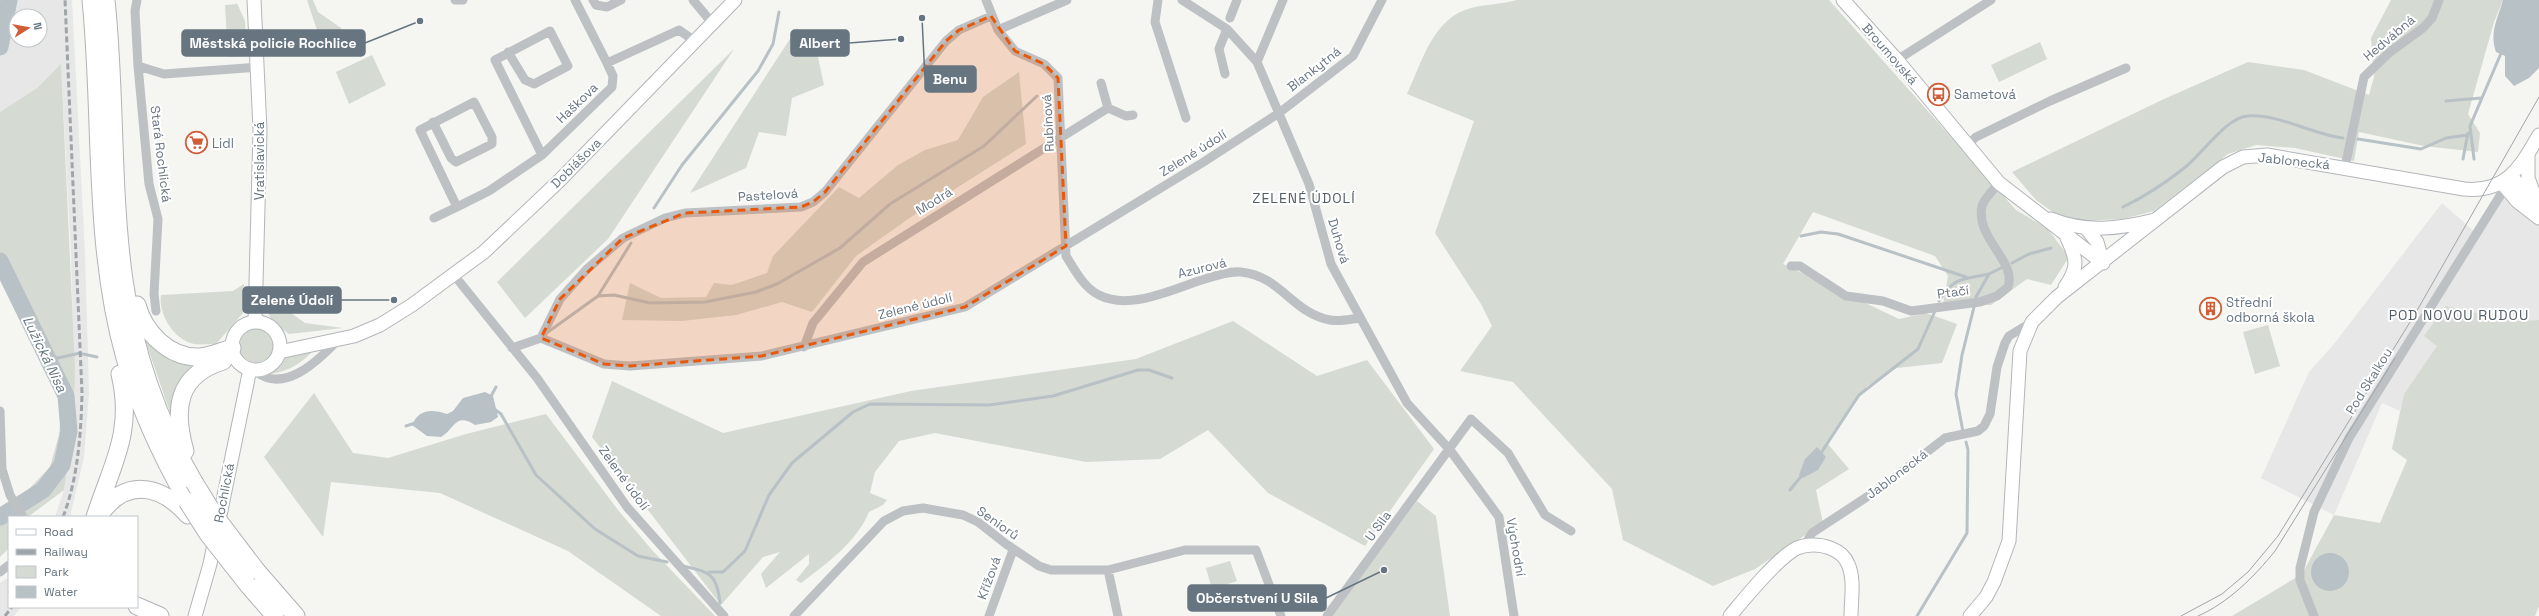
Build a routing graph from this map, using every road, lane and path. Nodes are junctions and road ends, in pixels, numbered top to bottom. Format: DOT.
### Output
graph roads {
  1 [pos="91,0"];
  2 [pos="106,0"];
  3 [pos="137,0"];
  4 [pos="254,0"];
  5 [pos="455,0"];
  6 [pos="462,0"];
  7 [pos="575,0"];
  8 [pos="593,0"];
  9 [pos="621,0"];
  10 [pos="693,0"];
  11 [pos="735,0"];
  12 [pos="986,0"];
  13 [pos="1068,0"];
  14 [pos="1158,0"];
  15 [pos="1182,0"];
  16 [pos="1237,0"];
  17 [pos="1283,0"];
  18 [pos="1382,0"];
  19 [pos="1843,0"];
  20 [pos="1991,0"];
  21 [pos="2439,0"];
  22 [pos="991,16"];
  23 [pos="1230,18"];
  24 [pos="713,24"];
  25 [pos="1227,29"];
  26 [pos="998,30"];
  27 [pos="696,42"];
  28 [pos="508,52"];
  29 [pos="1897,60"];
  30 [pos="1257,62"];
  31 [pos="607,63"];
  32 [pos="138,66"];
  33 [pos="258,67"];
  34 [pos="2126,68"];
  35 [pos="1225,74"];
  36 [pos="1101,83"];
  37 [pos="1108,108"];
  38 [pos="1279,113"];
  39 [pos="1134,115"];
  40 [pos="1186,118"];
  41 [pos="433,122"];
  42 [pos="1062,135"];
  43 [pos="2539,135"];
  44 [pos="1966,146"];
  45 [pos="542,155"];
  46 [pos="2528,155"];
  47 [pos="2345,167"];
  48 [pos="116,182"];
  49 [pos="1999,183"];
  50 [pos="2506,183"];
  51 [pos="457,207"];
  52 [pos="2539,207"];
  53 [pos="2539,213"];
  54 [pos="2039,215"];
  55 [pos="434,218"];
  56 [pos="2539,218"];
  57 [pos="2158,219"];
  58 [pos="2086,228"];
  59 [pos="2066,236"];
  60 [pos="1066,246"];
  61 [pos="2103,263"];
  62 [pos="1791,266"];
  63 [pos="107,267"];
  64 [pos="454,275"];
  65 [pos="2057,297"];
  66 [pos="156,311"];
  67 [pos="403,312"];
  68 [pos="1360,318"];
  69 [pos="255,322"];
  70 [pos="2032,322"];
  71 [pos="541,338"];
  72 [pos="280,345"];
  73 [pos="331,347"];
  74 [pos="804,347"];
  75 [pos="512,348"];
  76 [pos="233,352"];
  77 [pos="252,369"];
  78 [pos="0,411"];
  79 [pos="1450,450"];
  80 [pos="194,482"];
  81 [pos="180,500"];
  82 [pos="22,516"];
  83 [pos="95,516"];
  84 [pos="99,516"];
  85 [pos="1571,531"];
  86 [pos="1804,546"];
  87 [pos="1013,550"];
  88 [pos="8,566"];
  89 [pos="1108,570"];
  90 [pos="0,572"];
  91 [pos="138,606"];
  92 [pos="160,616"];
  93 [pos="195,616"];
  94 [pos="275,616"];
  95 [pos="296,616"];
  96 [pos="724,616"];
  97 [pos="794,616"];
  98 [pos="989,616"];
  99 [pos="1118,616"];
  100 [pos="1281,616"];
  101 [pos="1326,616"];
  102 [pos="1514,616"];
  103 [pos="1730,616"];
  104 [pos="1851,616"];
  105 [pos="1970,616"];
  106 [pos="2314,616"];
  1 -- 63 [label="highway"];
  2 -- 48 [label="highway"];
  3 -- 32 [label="street, Stará Rochlická"];
  4 -- 33 [label="street, Vratislavická"];
  5 -- 6 [label="street"];
  7 -- 31 [label="street, Haškova"];
  8 -- 9 [label="street"];
  10 -- 24 [label="street"];
  11 -- 24 [label="street, Dobiášova"];
  12 -- 22 [label="street, Rubínová"];
  13 -- 26 [label="street"];
  14 -- 40 [label="street"];
  15 -- 25 [label="street, Duhová"];
  16 -- 23 [label="street"];
  17 -- 30 [label="street"];
  18 -- 38 [label="street, Blankytná"];
  19 -- 29 [label="street, Broumovská"];
  20 -- 29 [label="street"];
  21 -- 47 [label="street, Hedvábná"];
  22 -- 26 [label="street, Rubínová"];
  22 -- 71 [label="street, Pastelová"];
  24 -- 27 [label="street, Dobiášova"];
  25 -- 30 [label="street, Duhová"];
  25 -- 35 [label="street"];
  26 -- 42 [label="street, Rubínová"];
  27 -- 31 [label="street"];
  27 -- 64 [label="street, Dobiášova"];
  28 -- 28 [label="street"];
  28 -- 45 [label="street"];
  29 -- 44 [label="street, Broumovská"];
  30 -- 38 [label="street, Duhová"];
  31 -- 45 [label="street, Haškova"];
  32 -- 33 [label="street"];
  32 -- 66 [label="street, Stará Rochlická"];
  33 -- 69 [label="street, Vratislavická"];
  34 -- 44 [label="street"];
  36 -- 37 [label="street"];
  37 -- 39 [label="street"];
  37 -- 42 [label="street, Modrá"];
  38 -- 60 [label="street, Zelené údolí"];
  38 -- 68 [label="street, Duhová"];
  41 -- 41 [label="street"];
  41 -- 51 [label="street"];
  42 -- 60 [label="street, Rubínová"];
  42 -- 74 [label="street, Modrá"];
  43 -- 46 [label="street"];
  44 -- 49 [label="street, Broumovská"];
  45 -- 51 [label="street, Haškova"];
  46 -- 50 [label="street"];
  46 -- 52 [label="street"];
  47 -- 50 [label="street, Jablonecká"];
  47 -- 57 [label="street, Jablonecká"];
  48 -- 76 [label="highway"];
  48 -- 80 [label="highway"];
  49 -- 54 [label="street, Broumovská"];
  49 -- 62 [label="street, Ptačí"];
  50 -- 53 [label="street"];
  50 -- 56 [label="street"];
  50 -- 106 [label="street, Pod Skalkou"];
  51 -- 55 [label="street, Haškova"];
  54 -- 58 [label="street, Broumovská"];
  54 -- 59 [label="street, Broumovská"];
  57 -- 58 [label="street, Broumovská"];
  57 -- 61 [label="street, Jablonecká"];
  58 -- 61 [label="street"];
  59 -- 61 [label="street, Broumovská"];
  59 -- 65 [label="street, Broumovská"];
  60 -- 68 [label="street, Azurová"];
  60 -- 74 [label="street, Zelené údolí"];
  61 -- 65 [label="street, Jablonecká"];
  63 -- 81 [label="highway"];
  63 -- 83 [label="highway"];
  64 -- 67 [label="street, Dobiášova"];
  64 -- 75 [label="street, Zelené údolí"];
  65 -- 70 [label="street, Jablonecká"];
  67 -- 72 [label="street, Dobiášova"];
  67 -- 73 [label="street, Dobiášova"];
  68 -- 79 [label="street, Duhová"];
  69 -- 72 [label="street"];
  69 -- 76 [label="street"];
  70 -- 86 [label="street, Jablonecká"];
  70 -- 105 [label="street, Jablonecká"];
  71 -- 74 [label="street, Zelené údolí"];
  71 -- 75 [label="street"];
  72 -- 73 [label="street, Dobiášova"];
  72 -- 77 [label="street"];
  73 -- 77 [label="street"];
  75 -- 96 [label="street, Zelené údolí"];
  76 -- 77 [label="street"];
  76 -- 80 [label="highway"];
  77 -- 93 [label="street, Rochlická"];
  78 -- 82 [label="street"];
  79 -- 85 [label="street, U Sila"];
  79 -- 101 [label="street, U Sila"];
  79 -- 102 [label="street, Východní"];
  80 -- 95 [label="highway, bridge"];
  81 -- 84 [label="highway"];
  81 -- 94 [label="highway, bridge"];
  86 -- 103 [label="street"];
  86 -- 104 [label="street"];
  87 -- 89 [label="street, Seniorů"];
  87 -- 97 [label="street, Seniorů"];
  87 -- 98 [label="street, Křížová"];
  88 -- 90 [label="street"];
  89 -- 99 [label="street"];
  89 -- 100 [label="street, Seniorů"];
  91 -- 92 [label="highway"];
}
